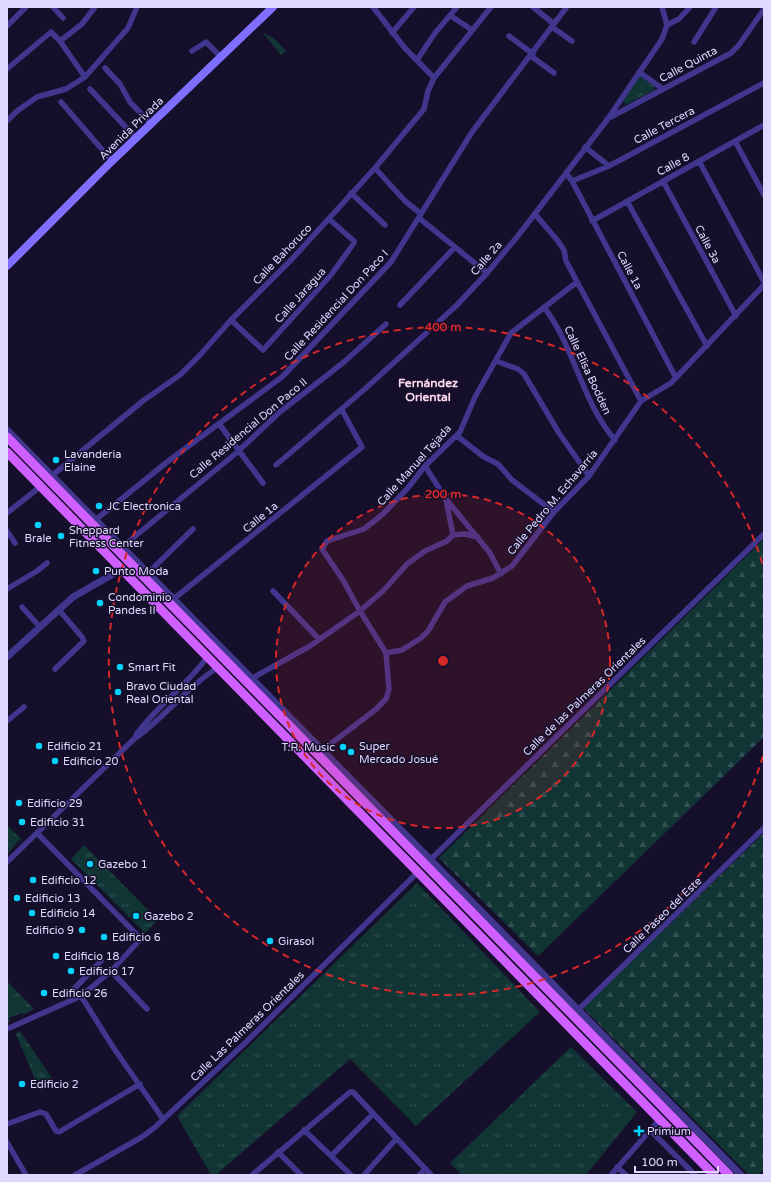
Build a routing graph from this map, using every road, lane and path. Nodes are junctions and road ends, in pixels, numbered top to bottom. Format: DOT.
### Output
graph roads {
  1 [pos="26,7"];
  2 [pos="53,7"];
  3 [pos="95,7"];
  4 [pos="137,7"];
  5 [pos="273,7"];
  6 [pos="414,7"];
  7 [pos="457,7"];
  8 [pos="491,7"];
  9 [pos="533,7"];
  10 [pos="662,7"];
  11 [pos="690,7"];
  12 [pos="716,7"];
  13 [pos="376,8"];
  14 [pos="566,8"];
  15 [pos="763,11"];
  16 [pos="451,16"];
  17 [pos="63,18"];
  18 [pos="667,25"];
  19 [pos="7,26"];
  20 [pos="553,26"];
  21 [pos="472,30"];
  22 [pos="392,33"];
  23 [pos="509,36"];
  24 [pos="60,41"];
  25 [pos="572,41"];
  26 [pos="694,42"];
  27 [pos="192,51"];
  28 [pos="532,55"];
  29 [pos="221,57"];
  30 [pos="417,60"];
  31 [pos="7,68"];
  32 [pos="105,68"];
  33 [pos="639,72"];
  34 [pos="554,73"];
  35 [pos="85,77"];
  36 [pos="434,78"];
  37 [pos="764,83"];
  38 [pos="90,89"];
  39 [pos="663,89"];
  40 [pos="61,102"];
  41 [pos="606,120"];
  42 [pos="7,121"];
  43 [pos="151,124"];
  44 [pos="764,125"];
  45 [pos="136,138"];
  46 [pos="735,141"];
  47 [pos="585,147"];
  48 [pos="112,161"];
  49 [pos="699,161"];
  50 [pos="609,166"];
  51 [pos="375,168"];
  52 [pos="566,173"];
  53 [pos="572,181"];
  54 [pos="663,182"];
  55 [pos="351,193"];
  56 [pos="764,195"];
  57 [pos="627,201"];
  58 [pos="535,214"];
  59 [pos="420,216"];
  60 [pos="329,219"];
  61 [pos="592,221"];
  62 [pos="385,226"];
  63 [pos="455,246"];
  64 [pos="7,266"];
  65 [pos="487,273"];
  66 [pos="577,282"];
  67 [pos="764,284"];
  68 [pos="400,305"];
  69 [pos="544,307"];
  70 [pos="736,316"];
  71 [pos="231,320"];
  72 [pos="386,324"];
  73 [pos="707,346"];
  74 [pos="496,361"];
  75 [pos="676,378"];
  76 [pos="641,401"];
  77 [pos="342,410"];
  78 [pos="220,425"];
  79 [pos="7,430"];
  80 [pos="457,436"];
  81 [pos="7,437"];
  82 [pos="615,440"];
  83 [pos="239,450"];
  84 [pos="7,452"];
  85 [pos="276,465"];
  86 [pos="425,466"];
  87 [pos="589,476"];
  88 [pos="50,477"];
  89 [pos="263,483"];
  90 [pos="41,486"];
  91 [pos="446,499"];
  92 [pos="554,512"];
  93 [pos="7,513"];
  94 [pos="93,521"];
  95 [pos="193,529"];
  96 [pos="7,531"];
  97 [pos="764,534"];
  98 [pos="453,535"];
  99 [pos="478,537"];
  100 [pos="15,543"];
  101 [pos="122,547"];
  102 [pos="47,563"];
  103 [pos="122,569"];
  104 [pos="148,573"];
  105 [pos="501,574"];
  106 [pos="7,590"];
  107 [pos="273,591"];
  108 [pos="172,601"];
  109 [pos="22,607"];
  110 [pos="59,610"];
  111 [pos="360,611"];
  112 [pos="40,627"];
  113 [pos="319,639"];
  114 [pos="386,653"];
  115 [pos="208,656"];
  116 [pos="7,657"];
  117 [pos="219,667"];
  118 [pos="55,669"];
  119 [pos="249,680"];
  120 [pos="24,707"];
  121 [pos="7,721"];
  122 [pos="145,722"];
  123 [pos="151,728"];
  124 [pos="134,739"];
  125 [pos="319,752"];
  126 [pos="764,828"];
  127 [pos="37,833"];
  128 [pos="7,862"];
  129 [pos="428,862"];
  130 [pos="419,872"];
  131 [pos="101,962"];
  132 [pos="111,971"];
  133 [pos="74,989"];
  134 [pos="81,996"];
  135 [pos="147,1009"];
  136 [pos="575,1012"];
  137 [pos="7,1029"];
  138 [pos="140,1084"];
  139 [pos="373,1114"];
  140 [pos="164,1119"];
  141 [pos="660,1119"];
  142 [pos="7,1124"];
  143 [pos="304,1130"];
  144 [pos="650,1130"];
  145 [pos="396,1139"];
  146 [pos="7,1142"];
  147 [pos="278,1152"];
  148 [pos="331,1156"];
  149 [pos="617,1167"];
  150 [pos="426,1169"];
  151 [pos="26,1175"];
  152 [pos="75,1175"];
  153 [pos="252,1175"];
  154 [pos="301,1175"];
  155 [pos="351,1175"];
  156 [pos="364,1175"];
  157 [pos="419,1175"];
  158 [pos="431,1175"];
  159 [pos="611,1175"];
  160 [pos="626,1175"];
  161 [pos="695,1175"];
  162 [pos="714,1175"];
  163 [pos="729,1175"];
  164 [pos="741,1175"];
  1 -- 19 [label="street"];
  2 -- 17 [label="street"];
  3 -- 24 [label="street"];
  4 -- 35 [label="street"];
  5 -- 29 [label="main road, Avenida Privada"];
  6 -- 22 [label="street"];
  7 -- 16 [label="street"];
  8 -- 21 [label="street, Calle Bahoruco"];
  9 -- 20 [label="street"];
  10 -- 18 [label="street"];
  11 -- 18 [label="street"];
  12 -- 26 [label="street"];
  13 -- 22 [label="street"];
  14 -- 20 [label="street, Calle Residencial Don Paco I"];
  15 -- 39 [label="street, Calle Quinta"];
  16 -- 21 [label="street"];
  16 -- 30 [label="street"];
  18 -- 33 [label="street, Calle 2a"];
  20 -- 25 [label="street"];
  20 -- 28 [label="street, Calle Residencial Don Paco I"];
  21 -- 36 [label="street, Calle Bahoruco"];
  22 -- 30 [label="street"];
  23 -- 28 [label="street"];
  24 -- 31 [label="street"];
  24 -- 35 [label="street"];
  27 -- 29 [label="street"];
  28 -- 34 [label="street"];
  28 -- 59 [label="street, Calle Residencial Don Paco I"];
  29 -- 43 [label="main road, Avenida Privada"];
  30 -- 36 [label="street"];
  32 -- 43 [label="street"];
  33 -- 39 [label="street"];
  33 -- 41 [label="street, Calle 2a"];
  35 -- 42 [label="street"];
  36 -- 51 [label="street, Calle Bahoruco"];
  37 -- 50 [label="street, Calle Tercera"];
  38 -- 45 [label="street"];
  39 -- 41 [label="street, Calle Quinta"];
  40 -- 48 [label="street"];
  41 -- 47 [label="street, Calle 2a"];
  43 -- 45 [label="main road, Avenida Privada"];
  44 -- 46 [label="street, Calle 8"];
  45 -- 48 [label="main road, Avenida Privada"];
  46 -- 49 [label="street, Calle 8"];
  46 -- 56 [label="street"];
  47 -- 50 [label="street"];
  47 -- 52 [label="street, Calle 2a"];
  48 -- 64 [label="main road, Avenida Privada"];
  49 -- 54 [label="street, Calle 8"];
  49 -- 67 [label="street"];
  50 -- 53 [label="street, Calle Tercera"];
  51 -- 55 [label="street, Calle Bahoruco"];
  51 -- 59 [label="street"];
  52 -- 53 [label="street, Calle 1a"];
  52 -- 58 [label="street, Calle 2a"];
  53 -- 61 [label="street, Calle 1a"];
  54 -- 57 [label="street, Calle 8"];
  54 -- 70 [label="street, Calle 3a"];
  55 -- 60 [label="street, Calle Bahoruco"];
  55 -- 62 [label="street"];
  57 -- 61 [label="street, Calle 8"];
  57 -- 73 [label="street"];
  58 -- 65 [label="street, Calle 2a"];
  58 -- 66 [label="street"];
  59 -- 63 [label="street"];
  59 -- 78 [label="street, Calle Residencial Don Paco I"];
  60 -- 71 [label="street, Calle Bahoruco"];
  60 -- 71 [label="street, Calle Jaragua"];
  61 -- 75 [label="street, Calle 1a"];
  63 -- 65 [label="street"];
  63 -- 68 [label="street"];
  65 -- 77 [label="street, Calle 2a"];
  66 -- 69 [label="street, Calle Manuel Tejada"];
  66 -- 76 [label="street"];
  67 -- 70 [label="street, Calle Pedro M. Echavarría"];
  69 -- 74 [label="street, Calle Manuel Tejada"];
  69 -- 82 [label="street, Calle Elisa Bodden"];
  70 -- 73 [label="street, Calle Pedro M. Echavarría"];
  71 -- 88 [label="street, Calle Bahoruco"];
  72 -- 83 [label="street, Calle Residencial Don Paco II"];
  73 -- 75 [label="street, Calle Pedro M. Echavarría"];
  74 -- 80 [label="street, Calle Manuel Tejada"];
  74 -- 87 [label="street"];
  75 -- 76 [label="street, Calle Pedro M. Echavarría"];
  76 -- 82 [label="street, Calle Pedro M. Echavarría"];
  77 -- 85 [label="street, Calle 2a"];
  77 -- 108 [label="street, Calle 1a"];
  78 -- 83 [label="street"];
  78 -- 94 [label="street, Calle Residencial Don Paco I"];
  79 -- 88 [label="street"];
  80 -- 86 [label="street, Calle Manuel Tejada"];
  80 -- 92 [label="street"];
  81 -- 88 [label="main road"];
  82 -- 87 [label="street, Calle Pedro M. Echavarría"];
  83 -- 89 [label="street"];
  83 -- 101 [label="street, Calle Residencial Don Paco II"];
  84 -- 90 [label="main road"];
  86 -- 91 [label="street"];
  86 -- 111 [label="street, Calle Manuel Tejada"];
  87 -- 92 [label="street, Calle Pedro M. Echavarría"];
  88 -- 94 [label="main road"];
  90 -- 93 [label="street"];
  90 -- 103 [label="main road"];
  91 -- 98 [label="street"];
  91 -- 99 [label="street"];
  92 -- 105 [label="street, Calle Pedro M. Echavarría"];
  94 -- 101 [label="street"];
  94 -- 108 [label="main road"];
  95 -- 104 [label="street"];
  96 -- 100 [label="street"];
  97 -- 129 [label="street, Calle de las Palmeras Orientales"];
  98 -- 99 [label="street"];
  98 -- 111 [label="street"];
  99 -- 105 [label="street"];
  101 -- 104 [label="street"];
  102 -- 106 [label="street"];
  103 -- 110 [label="street"];
  103 -- 115 [label="main road"];
  104 -- 108 [label="street"];
  105 -- 114 [label="street, Calle Pedro M. Echavarría"];
  107 -- 113 [label="street"];
  108 -- 119 [label="main road"];
  109 -- 112 [label="street"];
  110 -- 112 [label="street"];
  110 -- 118 [label="street"];
  111 -- 113 [label="street"];
  111 -- 114 [label="street"];
  112 -- 116 [label="street"];
  113 -- 119 [label="street"];
  114 -- 125 [label="street"];
  115 -- 117 [label="main road"];
  115 -- 122 [label="street"];
  117 -- 123 [label="street"];
  117 -- 130 [label="main road"];
  119 -- 125 [label="main road"];
  120 -- 121 [label="street"];
  122 -- 123 [label="street"];
  122 -- 124 [label="street"];
  123 -- 124 [label="street"];
  124 -- 127 [label="street"];
  125 -- 129 [label="main road"];
  126 -- 136 [label="street, Calle Paseo del Este"];
  127 -- 128 [label="street"];
  127 -- 132 [label="street"];
  129 -- 130 [label="street, Calle de las Palmeras Orientales"];
  129 -- 136 [label="main road"];
  130 -- 140 [label="street, Calle Las Palmeras Orientales"];
  130 -- 141 [label="main road"];
  131 -- 133 [label="street"];
  132 -- 134 [label="street"];
  132 -- 135 [label="street"];
  134 -- 137 [label="street"];
  134 -- 138 [label="street"];
  136 -- 163 [label="main road"];
  136 -- 164 [label="street"];
  138 -- 140 [label="street"];
  138 -- 142 [label="street"];
  139 -- 143 [label="street"];
  139 -- 145 [label="street"];
  139 -- 148 [label="street"];
  140 -- 152 [label="street, Calle Las Palmeras Orientales"];
  141 -- 144 [label="street"];
  141 -- 162 [label="main road"];
  143 -- 147 [label="street"];
  143 -- 148 [label="street"];
  144 -- 149 [label="street"];
  144 -- 161 [label="street"];
  145 -- 150 [label="street"];
  145 -- 156 [label="street"];
  146 -- 151 [label="street"];
  147 -- 153 [label="street"];
  147 -- 154 [label="street"];
  148 -- 155 [label="street"];
  149 -- 159 [label="street"];
  149 -- 160 [label="street"];
  150 -- 157 [label="street"];
  150 -- 158 [label="street"];
}
